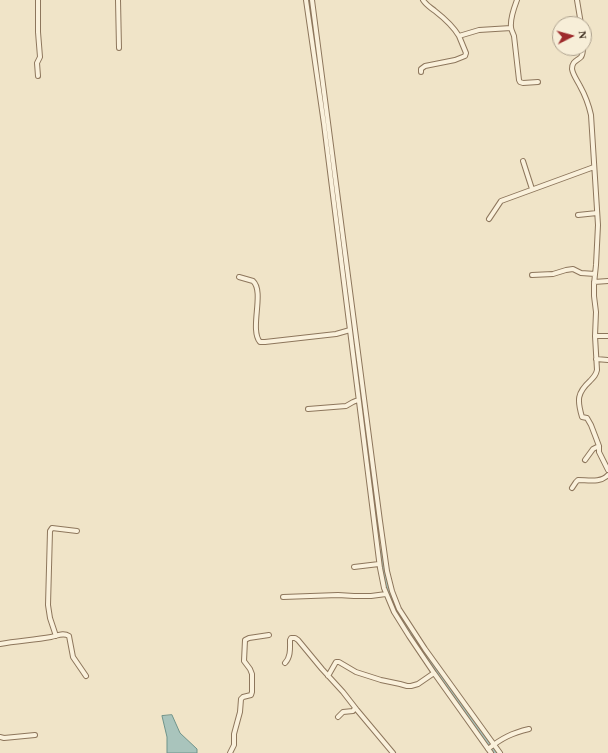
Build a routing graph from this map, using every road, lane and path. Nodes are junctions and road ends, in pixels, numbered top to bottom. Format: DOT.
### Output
graph roads {
  1 [pos="38,0"];
  2 [pos="118,0"];
  3 [pos="306,0"];
  4 [pos="312,0"];
  5 [pos="423,0"];
  6 [pos="517,0"];
  7 [pos="577,0"];
  8 [pos="580,16"];
  9 [pos="511,28"];
  10 [pos="459,36"];
  11 [pos="119,48"];
  12 [pos="581,56"];
  13 [pos="420,72"];
  14 [pos="38,76"];
  15 [pos="538,82"];
  16 [pos="524,161"];
  17 [pos="594,167"];
  18 [pos="532,189"];
  19 [pos="597,213"];
  20 [pos="578,215"];
  21 [pos="489,219"];
  22 [pos="595,274"];
  23 [pos="532,275"];
  24 [pos="239,277"];
  25 [pos="608,281"];
  26 [pos="594,282"];
  27 [pos="350,330"];
  28 [pos="595,336"];
  29 [pos="608,336"];
  30 [pos="596,359"];
  31 [pos="608,360"];
  32 [pos="358,400"];
  33 [pos="308,409"];
  34 [pos="599,446"];
  35 [pos="586,460"];
  36 [pos="608,472"];
  37 [pos="572,488"];
  38 [pos="77,531"];
  39 [pos="379,564"];
  40 [pos="354,567"];
  41 [pos="386,594"];
  42 [pos="283,596"];
  43 [pos="269,635"];
  44 [pos="56,636"];
  45 [pos="0,644"];
  46 [pos="285,663"];
  47 [pos="434,673"];
  48 [pos="86,676"];
  49 [pos="328,676"];
  50 [pos="355,708"];
  51 [pos="338,717"];
  52 [pos="529,729"];
  53 [pos="35,735"];
  54 [pos="0,737"];
  55 [pos="491,746"];
  56 [pos="230,753"];
  57 [pos="392,753"];
  58 [pos="491,753"];
  59 [pos="500,753"];
  1 -- 14 [label="street"];
  2 -- 11 [label="street"];
  3 -- 27 [label="street"];
  4 -- 55 [label="street"];
  5 -- 10 [label="street"];
  6 -- 9 [label="street"];
  7 -- 8 [label="street"];
  9 -- 10 [label="street"];
  9 -- 15 [label="street"];
  10 -- 13 [label="street"];
  12 -- 17 [label="street"];
  16 -- 18 [label="street"];
  17 -- 18 [label="street"];
  17 -- 19 [label="street"];
  18 -- 21 [label="street"];
  19 -- 20 [label="street"];
  19 -- 22 [label="street"];
  22 -- 23 [label="street"];
  22 -- 26 [label="street"];
  24 -- 27 [label="street"];
  25 -- 26 [label="street"];
  26 -- 28 [label="street"];
  27 -- 32 [label="street"];
  28 -- 29 [label="street"];
  28 -- 30 [label="street"];
  30 -- 31 [label="street"];
  30 -- 34 [label="street"];
  32 -- 33 [label="street"];
  32 -- 39 [label="street"];
  34 -- 35 [label="street"];
  34 -- 36 [label="street"];
  36 -- 37 [label="street"];
  38 -- 44 [label="street"];
  39 -- 40 [label="street"];
  39 -- 41 [label="street"];
  41 -- 42 [label="street"];
  41 -- 47 [label="street"];
  43 -- 56 [label="street"];
  44 -- 45 [label="street"];
  44 -- 48 [label="street"];
  46 -- 49 [label="street"];
  47 -- 49 [label="street"];
  47 -- 55 [label="street"];
  49 -- 50 [label="street"];
  50 -- 51 [label="street"];
  50 -- 57 [label="street"];
  52 -- 55 [label="street"];
  53 -- 54 [label="street"];
  55 -- 58 [label="street"];
  55 -- 59 [label="street"];
}
